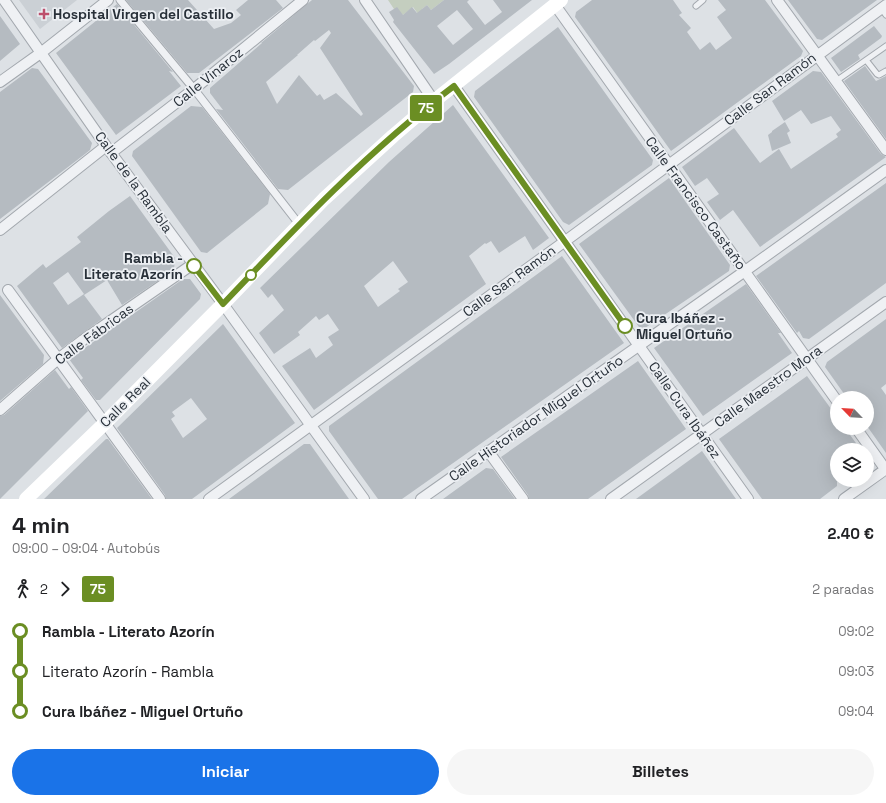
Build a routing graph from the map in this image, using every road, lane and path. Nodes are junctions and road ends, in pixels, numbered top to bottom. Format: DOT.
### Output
graph roads {
  1 [pos="4,0"];
  2 [pos="108,0"];
  3 [pos="120,0"];
  4 [pos="303,0"];
  5 [pos="365,0"];
  6 [pos="704,0"];
  7 [pos="777,0"];
  8 [pos="558,2"];
  9 [pos="696,6"];
  10 [pos="884,9"];
  11 [pos="886,46"];
  12 [pos="42,52"];
  13 [pos="817,55"];
  14 [pos="866,60"];
  15 [pos="886,71"];
  16 [pos="836,81"];
  17 [pos="0,82"];
  18 [pos="454,86"];
  19 [pos="194,88"];
  20 [pos="434,101"];
  21 [pos="109,149"];
  22 [pos="886,150"];
  23 [pos="669,165"];
  24 [pos="886,170"];
  25 [pos="299,224"];
  26 [pos="0,230"];
  27 [pos="564,242"];
  28 [pos="193,264"];
  29 [pos="745,271"];
  30 [pos="8,290"];
  31 [pos="886,302"];
  32 [pos="223,304"];
  33 [pos="639,346"];
  34 [pos="58,359"];
  35 [pos="807,359"];
  36 [pos="830,391"];
  37 [pos="0,410"];
  38 [pos="105,423"];
  39 [pos="310,425"];
  40 [pos="702,434"];
  41 [pos="861,435"];
  42 [pos="488,452"];
  43 [pos="886,470"];
  44 [pos="26,499"];
  45 [pos="160,499"];
  46 [pos="209,499"];
  47 [pos="364,499"];
  48 [pos="421,499"];
  49 [pos="523,499"];
  50 [pos="611,499"];
  51 [pos="748,499"];
  52 [pos="844,499"];
  1 -- 12 [label="street, Calle de la Rambla"];
  2 -- 12 [label="street"];
  3 -- 19 [label="street"];
  4 -- 19 [label="street, Calle Vinaroz"];
  5 -- 20 [label="street"];
  6 -- 9 [label="lane"];
  7 -- 13 [label="street"];
  8 -- 18 [label="main road, Calle Real"];
  8 -- 23 [label="street, Calle Francisco Castaño"];
  10 -- 13 [label="street, Calle San Ramón"];
  11 -- 14 [label="lane"];
  12 -- 17 [label="street"];
  12 -- 21 [label="street, Calle de la Rambla"];
  13 -- 16 [label="street"];
  13 -- 23 [label="street, Calle San Ramón"];
  14 -- 15 [label="lane"];
  14 -- 16 [label="lane"];
  16 -- 22 [label="street"];
  18 -- 20 [label="main road, Calle Real"];
  18 -- 27 [label="street, Calle Cura Ibáñez"];
  19 -- 21 [label="street, Calle Vinaroz"];
  19 -- 25 [label="street"];
  20 -- 25 [label="main road, Calle Real"];
  21 -- 26 [label="street, Calle Vinaroz"];
  21 -- 28 [label="street, Calle de la Rambla"];
  23 -- 27 [label="street, Calle San Ramón"];
  23 -- 29 [label="street, Calle Francisco Castaño"];
  24 -- 29 [label="street, Calle Historiador Miguel Ortuño"];
  25 -- 32 [label="main road, Calle Real"];
  27 -- 33 [label="street, Calle Cura Ibáñez"];
  27 -- 39 [label="street, Calle San Ramón"];
  28 -- 32 [label="street, Calle de la Rambla"];
  28 -- 34 [label="street, Calle Fábricas"];
  29 -- 33 [label="street, Calle Historiador Miguel Ortuño"];
  29 -- 35 [label="street, Calle Francisco Castaño"];
  30 -- 34 [label="street"];
  31 -- 35 [label="street, Calle Maestro Mora"];
  32 -- 38 [label="main road, Calle Real"];
  32 -- 39 [label="street, Calle de la Rambla"];
  33 -- 40 [label="street, Calle Cura Ibáñez"];
  33 -- 42 [label="street, Calle Historiador Miguel Ortuño"];
  34 -- 37 [label="street, Calle Fábricas"];
  34 -- 38 [label="street"];
  35 -- 36 [label="street, Calle Francisco Castaño"];
  35 -- 40 [label="street, Calle Maestro Mora"];
  38 -- 44 [label="main road, Calle Real"];
  38 -- 45 [label="street"];
  39 -- 46 [label="street, Calle San Ramón"];
  39 -- 47 [label="street, Calle de la Rambla"];
  40 -- 50 [label="street, Calle Maestro Mora"];
  40 -- 51 [label="street, Calle Cura Ibáñez"];
  41 -- 43 [label="street"];
  42 -- 48 [label="street, Calle Historiador Miguel Ortuño"];
  42 -- 49 [label="street"];
  43 -- 52 [label="street"];
}
